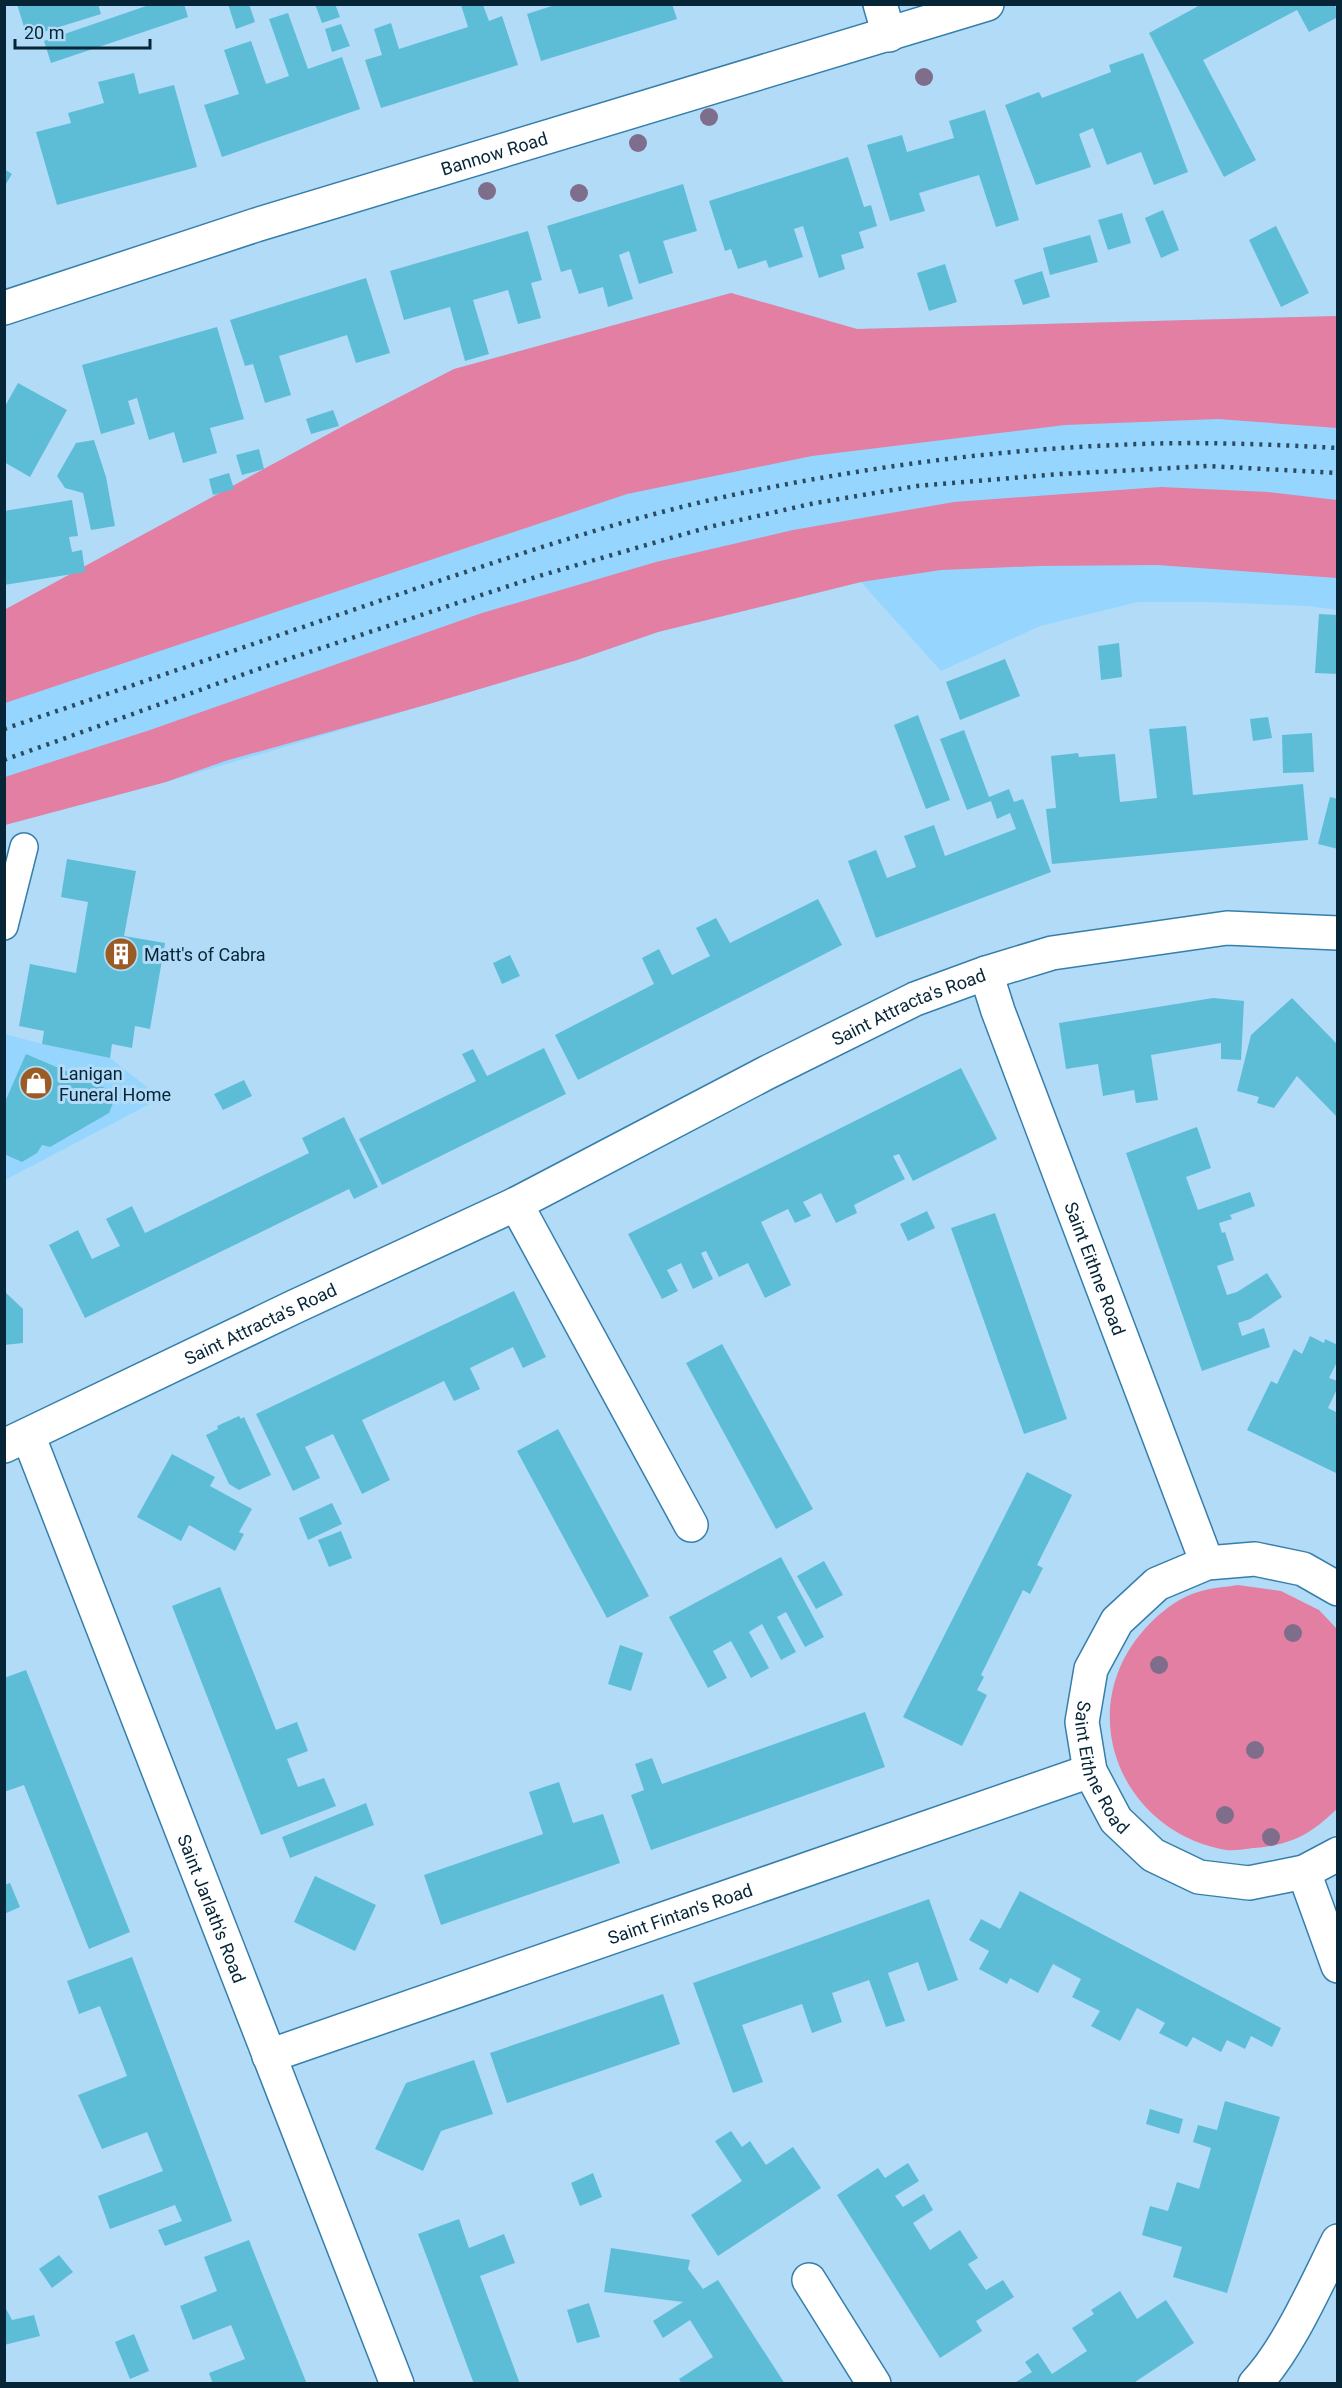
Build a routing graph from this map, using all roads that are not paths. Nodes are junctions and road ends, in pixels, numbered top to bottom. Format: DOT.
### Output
graph roads {
  1 [pos="987,4"];
  2 [pos="885,20"];
  3 [pos="4,308"];
  4 [pos="24,847"];
  5 [pos="4,926"];
  6 [pos="1338,933"];
  7 [pos="986,973"];
  8 [pos="516,1204"];
  9 [pos="16,1440"];
  10 [pos="691,1525"];
  11 [pos="1207,1563"];
  12 [pos="1338,1589"];
  13 [pos="1090,1771"];
  14 [pos="1338,1854"];
  15 [pos="1304,1872"];
  16 [pos="1338,1966"];
  17 [pos="269,2056"];
  18 [pos="1338,2241"];
  19 [pos="809,2280"];
  20 [pos="398,2384"];
  21 [pos="874,2384"];
  22 [pos="1255,2384"];
  1 -- 2 [label="street, Bannow Road"];
  2 -- 3 [label="street, Bannow Road"];
  4 -- 5 [label="lane"];
  6 -- 7 [label="street, Saint Attracta's Road"];
  7 -- 8 [label="street, Saint Attracta's Road"];
  7 -- 11 [label="street, Saint Eithne Road"];
  8 -- 9 [label="street, Saint Attracta's Road"];
  8 -- 10 [label="street"];
  9 -- 17 [label="street, Saint Jarlath's Road"];
  11 -- 12 [label="street, Saint Eithne Road"];
  11 -- 13 [label="street, Saint Eithne Road"];
  13 -- 15 [label="street, Saint Eithne Road"];
  13 -- 17 [label="street, Saint Fintan's Road"];
  14 -- 15 [label="street, Saint Eithne Road"];
  15 -- 16 [label="street"];
  17 -- 20 [label="street, Saint Jarlath's Road"];
  18 -- 22 [label="street"];
  19 -- 21 [label="street"];
}
